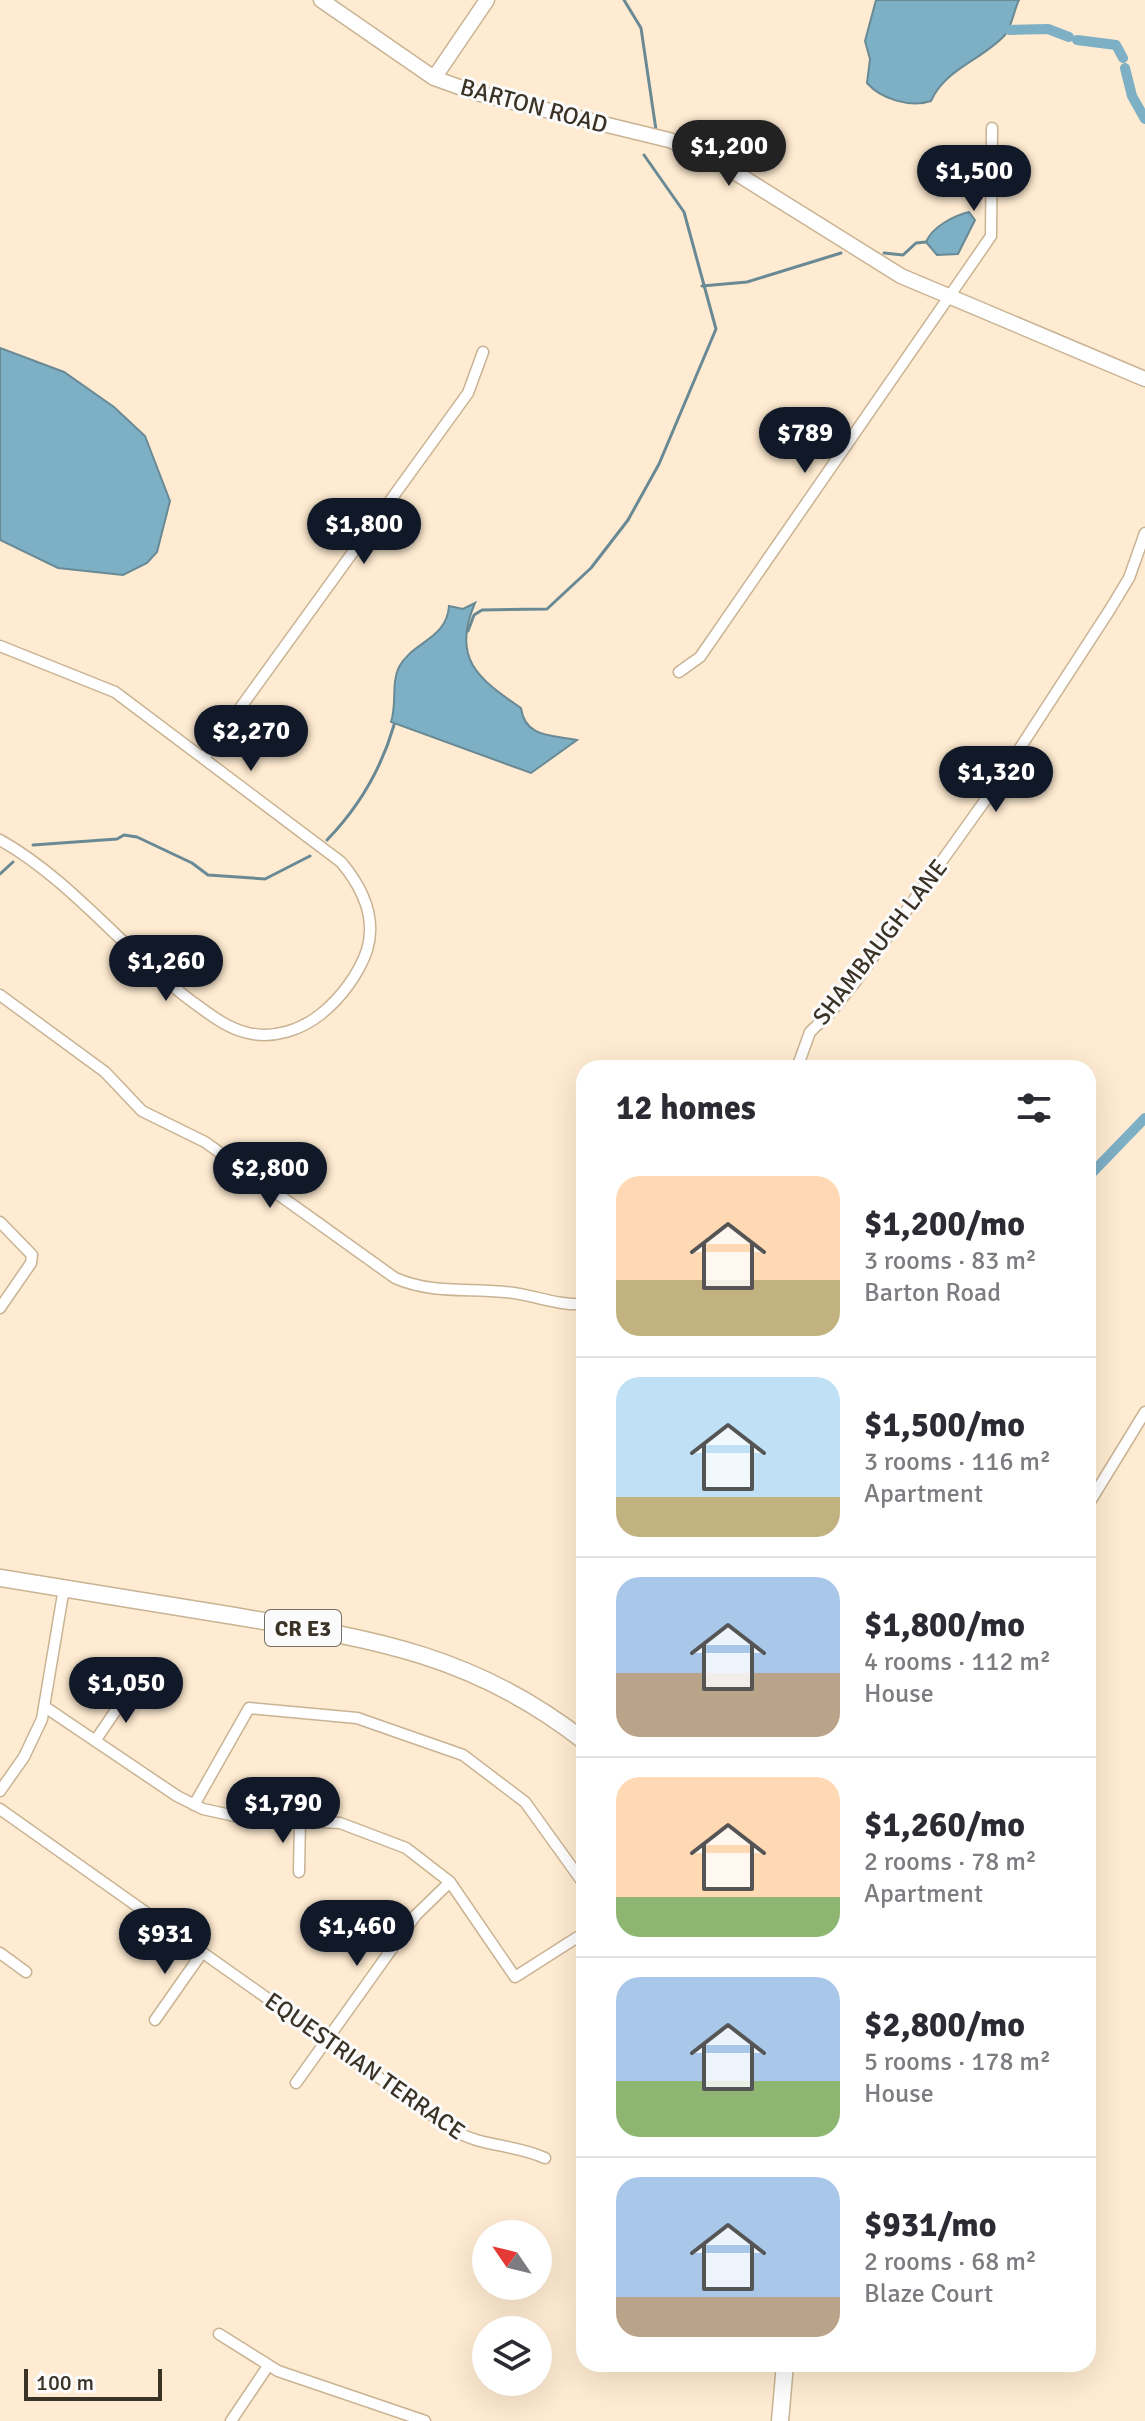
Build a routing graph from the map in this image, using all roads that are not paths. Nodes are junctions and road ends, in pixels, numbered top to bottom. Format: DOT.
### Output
graph roads {
  1 [pos="321,0"];
  2 [pos="487,0"];
  3 [pos="434,78"];
  4 [pos="992,128"];
  5 [pos="948,295"];
  6 [pos="483,352"];
  7 [pos="1145,379"];
  8 [pos="1145,533"];
  9 [pos="0,646"];
  10 [pos="679,672"];
  11 [pos="204,758"];
  12 [pos="0,840"];
  13 [pos="0,995"];
  14 [pos="800,1060"];
  15 [pos="0,1222"];
  16 [pos="576,1304"];
  17 [pos="0,1308"];
  18 [pos="1145,1412"];
  19 [pos="1096,1492"];
  20 [pos="0,1578"];
  21 [pos="64,1588"];
  22 [pos="129,1691"];
  23 [pos="45,1707"];
  24 [pos="576,1735"];
  25 [pos="95,1741"];
  26 [pos="0,1791"];
  27 [pos="194,1805"];
  28 [pos="0,1809"];
  29 [pos="300,1819"];
  30 [pos="299,1872"];
  31 [pos="576,1872"];
  32 [pos="450,1882"];
  33 [pos="576,1938"];
  34 [pos="0,1953"];
  35 [pos="202,1953"];
  36 [pos="26,1972"];
  37 [pos="155,2020"];
  38 [pos="326,2041"];
  39 [pos="296,2083"];
  40 [pos="545,2158"];
  41 [pos="219,2334"];
  42 [pos="268,2366"];
  43 [pos="784,2372"];
  44 [pos="231,2421"];
  45 [pos="425,2421"];
  46 [pos="780,2421"];
  1 -- 3 [label="street, BARTON ROAD"];
  2 -- 3 [label="street"];
  3 -- 5 [label="street, BARTON ROAD"];
  4 -- 5 [label="street"];
  5 -- 7 [label="street, BARTON ROAD"];
  5 -- 10 [label="street"];
  6 -- 11 [label="street"];
  8 -- 14 [label="street, SHAMBAUGH LANE"];
  9 -- 11 [label="street"];
  11 -- 12 [label="street"];
  13 -- 16 [label="street"];
  15 -- 17 [label="street"];
  18 -- 19 [label="street"];
  20 -- 21 [label="main road, CR E3"];
  21 -- 23 [label="street"];
  21 -- 24 [label="main road, CR E3"];
  22 -- 25 [label="street"];
  23 -- 25 [label="street"];
  23 -- 26 [label="street"];
  25 -- 27 [label="street"];
  27 -- 29 [label="street"];
  27 -- 31 [label="street"];
  28 -- 35 [label="street, EQUESTRIAN TERRACE"];
  29 -- 30 [label="street"];
  29 -- 32 [label="street"];
  32 -- 33 [label="street"];
  32 -- 38 [label="street"];
  34 -- 36 [label="street"];
  35 -- 37 [label="street"];
  35 -- 38 [label="street, EQUESTRIAN TERRACE"];
  38 -- 39 [label="street"];
  38 -- 40 [label="street, EQUESTRIAN TERRACE"];
  41 -- 42 [label="street"];
  42 -- 44 [label="street"];
  42 -- 45 [label="street"];
  43 -- 46 [label="main road"];
}
